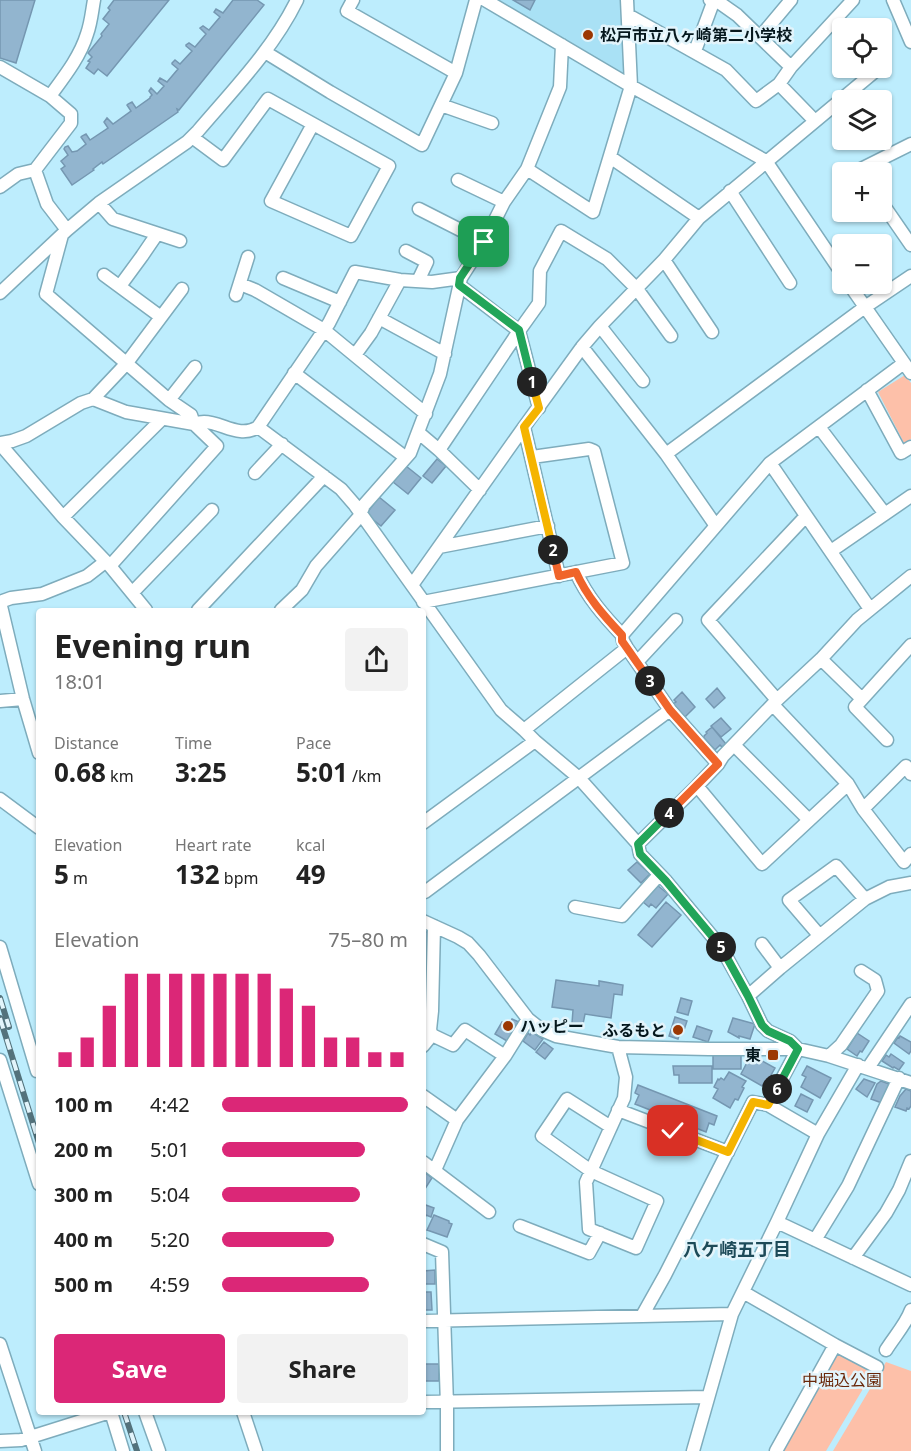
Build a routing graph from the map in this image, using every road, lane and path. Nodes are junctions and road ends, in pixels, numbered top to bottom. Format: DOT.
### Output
graph roads {
  1 [pos="94,0"];
  2 [pos="297,0"];
  3 [pos="353,0"];
  4 [pos="476,0"];
  5 [pos="485,0"];
  6 [pos="627,0"];
  7 [pos="791,0"];
  8 [pos="853,0"];
  9 [pos="893,0"];
  10 [pos="713,1"];
  11 [pos="628,15"];
  12 [pos="760,36"];
  13 [pos="911,42"];
  14 [pos="562,45"];
  15 [pos="695,51"];
  16 [pos="265,52"];
  17 [pos="791,67"];
  18 [pos="0,68"];
  19 [pos="456,73"];
  20 [pos="867,78"];
  21 [pos="779,84"];
  22 [pos="631,86"];
  23 [pos="50,96"];
  24 [pos="441,105"];
  25 [pos="815,121"];
  26 [pos="492,123"];
  27 [pos="313,124"];
  28 [pos="192,137"];
  29 [pos="911,144"];
  30 [pos="610,157"];
  31 [pos="766,161"];
  32 [pos="875,162"];
  33 [pos="527,169"];
  34 [pos="35,170"];
  35 [pos="458,180"];
  36 [pos="0,187"];
  37 [pos="730,191"];
  38 [pos="504,202"];
  39 [pos="99,203"];
  40 [pos="419,209"];
  41 [pos="892,217"];
  42 [pos="699,218"];
  43 [pos="64,233"];
  44 [pos="157,234"];
  45 [pos="180,241"];
  46 [pos="484,242"];
  47 [pos="911,245"];
  48 [pos="406,251"];
  49 [pos="248,257"];
  50 [pos="832,259"];
  51 [pos="664,260"];
  52 [pos="104,275"];
  53 [pos="911,276"];
  54 [pos="283,278"];
  55 [pos="400,280"];
  56 [pos="418,281"];
  57 [pos="460,281"];
  58 [pos="790,283"];
  59 [pos="120,286"];
  60 [pos="182,289"];
  61 [pos="637,289"];
  62 [pos="0,293"];
  63 [pos="856,294"];
  64 [pos="340,302"];
  65 [pos="865,307"];
  66 [pos="161,317"];
  67 [pos="379,318"];
  68 [pos="600,326"];
  69 [pos="324,330"];
  70 [pos="519,330"];
  71 [pos="712,332"];
  72 [pos="671,336"];
  73 [pos="582,347"];
  74 [pos="445,354"];
  75 [pos="355,355"];
  76 [pos="126,364"];
  77 [pos="195,367"];
  78 [pos="908,368"];
  79 [pos="294,373"];
  80 [pos="643,381"];
  81 [pos="867,390"];
  82 [pos="93,399"];
  83 [pos="169,400"];
  84 [pos="539,408"];
  85 [pos="426,414"];
  86 [pos="162,419"];
  87 [pos="194,424"];
  88 [pos="258,427"];
  89 [pos="524,427"];
  90 [pos="819,427"];
  91 [pos="419,433"];
  92 [pos="0,443"];
  93 [pos="282,444"];
  94 [pos="911,447"];
  95 [pos="439,450"];
  96 [pos="666,454"];
  97 [pos="405,457"];
  98 [pos="532,457"];
  99 [pos="770,463"];
  100 [pos="255,473"];
  101 [pos="324,476"];
  102 [pos="480,490"];
  103 [pos="911,496"];
  104 [pos="212,510"];
  105 [pos="360,513"];
  106 [pos="885,514"];
  107 [pos="807,516"];
  108 [pos="63,517"];
  109 [pos="548,526"];
  110 [pos="716,526"];
  111 [pos="439,547"];
  112 [pos="831,551"];
  113 [pos="107,564"];
  114 [pos="576,572"];
  115 [pos="559,576"];
  116 [pos="911,576"];
  117 [pos="412,585"];
  118 [pos="132,593"];
  119 [pos="0,602"];
  120 [pos="423,602"];
  121 [pos="144,608"];
  122 [pos="200,608"];
  123 [pos="283,608"];
  124 [pos="425,608"];
  125 [pos="870,609"];
  126 [pos="428,620"];
  127 [pos="676,620"];
  128 [pos="622,635"];
  129 [pos="911,645"];
  130 [pos="627,648"];
  131 [pos="821,658"];
  132 [pos="637,662"];
  133 [pos="861,698"];
  134 [pos="23,699"];
  135 [pos="0,701"];
  136 [pos="775,702"];
  137 [pos="670,710"];
  138 [pos="524,730"];
  139 [pos="887,740"];
  140 [pos="535,741"];
  141 [pos="36,743"];
  142 [pos="734,745"];
  143 [pos="718,764"];
  144 [pos="911,774"];
  145 [pos="579,778"];
  146 [pos="848,784"];
  147 [pos="698,786"];
  148 [pos="0,799"];
  149 [pos="863,809"];
  150 [pos="809,820"];
  151 [pos="426,822"];
  152 [pos="36,826"];
  153 [pos="638,844"];
  154 [pos="911,854"];
  155 [pos="659,875"];
  156 [pos="911,883"];
  157 [pos="426,891"];
  158 [pos="865,899"];
  159 [pos="574,906"];
  160 [pos="428,924"];
  161 [pos="819,935"];
  162 [pos="762,944"];
  163 [pos="0,947"];
  164 [pos="780,968"];
  165 [pos="861,971"];
  166 [pos="748,996"];
  167 [pos="911,1004"];
  168 [pos="528,1019"];
  169 [pos="428,1031"];
  170 [pos="618,1047"];
  171 [pos="798,1049"];
  172 [pos="505,1056"];
  173 [pos="829,1056"];
  174 [pos="0,1060"];
  175 [pos="36,1066"];
  176 [pos="863,1066"];
  177 [pos="898,1078"];
  178 [pos="3,1083"];
  179 [pos="911,1083"];
  180 [pos="426,1098"];
  181 [pos="768,1105"];
  182 [pos="618,1110"];
  183 [pos="457,1120"];
  184 [pos="611,1127"];
  185 [pos="818,1134"];
  186 [pos="728,1152"];
  187 [pos="911,1161"];
  188 [pos="426,1164"];
  189 [pos="435,1170"];
  190 [pos="591,1171"];
  191 [pos="36,1176"];
  192 [pos="489,1212"];
  193 [pos="777,1222"];
  194 [pos="520,1226"];
  195 [pos="600,1233"];
  196 [pos="815,1240"];
  197 [pos="426,1245"];
  198 [pos="853,1258"];
  199 [pos="911,1285"];
  200 [pos="743,1293"];
  201 [pos="911,1310"];
  202 [pos="732,1314"];
  203 [pos="642,1316"];
  204 [pos="444,1320"];
  205 [pos="426,1321"];
  206 [pos="0,1344"];
  207 [pos="835,1345"];
  208 [pos="886,1350"];
  209 [pos="877,1367"];
  210 [pos="708,1397"];
  211 [pos="426,1402"];
  212 [pos="447,1402"];
  213 [pos="102,1415"];
  214 [pos="112,1415"];
  215 [pos="145,1415"];
  216 [pos="244,1415"];
  217 [pos="30,1438"];
  218 [pos="0,1441"];
  219 [pos="34,1451"];
  220 [pos="123,1451"];
  221 [pos="159,1451"];
  222 [pos="256,1451"];
  223 [pos="447,1451"];
  224 [pos="693,1451"];
  225 [pos="776,1451"];
  1 -- 23 [label="street"];
  2 -- 16 [label="street"];
  3 -- 19 [label="street"];
  4 -- 19 [label="street"];
  5 -- 14 [label="street"];
  6 -- 11 [label="street"];
  7 -- 12 [label="street"];
  8 -- 17 [label="street"];
  9 -- 13 [label="street"];
  10 -- 12 [label="street"];
  10 -- 15 [label="street"];
  11 -- 15 [label="street"];
  11 -- 22 [label="street"];
  12 -- 17 [label="street"];
  14 -- 22 [label="street"];
  14 -- 33 [label="street"];
  15 -- 21 [label="street"];
  16 -- 24 [label="street"];
  16 -- 28 [label="street"];
  17 -- 21 [label="street"];
  18 -- 23 [label="street"];
  19 -- 24 [label="street"];
  20 -- 25 [label="street"];
  21 -- 25 [label="street"];
  22 -- 30 [label="street"];
  22 -- 31 [label="street"];
  23 -- 34 [label="street"];
  24 -- 26 [label="street"];
  25 -- 31 [label="street"];
  27 -- 27 [label="street"];
  27 -- 28 [label="street"];
  28 -- 39 [label="street"];
  29 -- 32 [label="street"];
  30 -- 33 [label="street"];
  30 -- 42 [label="street"];
  31 -- 37 [label="street"];
  31 -- 50 [label="street"];
  33 -- 38 [label="street"];
  34 -- 36 [label="street"];
  34 -- 43 [label="street"];
  35 -- 38 [label="street"];
  37 -- 42 [label="street"];
  37 -- 58 [label="street"];
  38 -- 46 [label="street"];
  39 -- 43 [label="street"];
  39 -- 44 [label="street"];
  40 -- 46 [label="street"];
  41 -- 47 [label="street"];
  42 -- 51 [label="street"];
  43 -- 62 [label="street"];
  43 -- 76 [label="street"];
  44 -- 45 [label="street"];
  44 -- 59 [label="street"];
  46 -- 57 [label="street"];
  48 -- 56 [label="street"];
  49 -- 69 [label="street"];
  51 -- 61 [label="street"];
  51 -- 71 [label="street"];
  52 -- 59 [label="street"];
  53 -- 65 [label="street"];
  54 -- 64 [label="street"];
  55 -- 56 [label="street"];
  55 -- 64 [label="street"];
  55 -- 67 [label="street"];
  56 -- 57 [label="street"];
  57 -- 70 [label="street"];
  57 -- 74 [label="street"];
  59 -- 66 [label="street"];
  60 -- 66 [label="street"];
  61 -- 68 [label="street"];
  61 -- 70 [label="street"];
  61 -- 72 [label="street"];
  63 -- 65 [label="street"];
  64 -- 69 [label="street"];
  65 -- 78 [label="street"];
  65 -- 96 [label="street"];
  66 -- 76 [label="street"];
  67 -- 74 [label="street"];
  67 -- 75 [label="street"];
  68 -- 73 [label="street"];
  68 -- 80 [label="street"];
  69 -- 75 [label="street"];
  69 -- 79 [label="street"];
  70 -- 84 [label="street"];
  70 -- 95 [label="street"];
  73 -- 84 [label="street"];
  73 -- 96 [label="street"];
  74 -- 85 [label="street"];
  75 -- 85 [label="street"];
  76 -- 82 [label="street"];
  76 -- 83 [label="street"];
  77 -- 83 [label="street"];
  78 -- 81 [label="street"];
  79 -- 88 [label="street"];
  79 -- 97 [label="street"];
  81 -- 90 [label="street"];
  81 -- 94 [label="street"];
  82 -- 86 [label="street"];
  82 -- 92 [label="street"];
  83 -- 87 [label="street"];
  84 -- 89 [label="street"];
  85 -- 91 [label="street"];
  86 -- 87 [label="street"];
  86 -- 108 [label="street"];
  87 -- 88 [label="street"];
  87 -- 113 [label="street"];
  88 -- 93 [label="street"];
  89 -- 98 [label="street"];
  89 -- 102 [label="street"];
  90 -- 99 [label="street"];
  90 -- 106 [label="street"];
  91 -- 95 [label="street"];
  91 -- 97 [label="street"];
  92 -- 108 [label="street"];
  93 -- 100 [label="street"];
  93 -- 101 [label="street"];
  95 -- 102 [label="street"];
  96 -- 110 [label="street"];
  97 -- 105 [label="street"];
  98 -- 109 [label="street"];
  98 -- 114 [label="street"];
  99 -- 107 [label="street"];
  99 -- 110 [label="street"];
  101 -- 105 [label="street"];
  101 -- 122 [label="street"];
  102 -- 111 [label="street"];
  103 -- 106 [label="street"];
  104 -- 118 [label="street"];
  105 -- 117 [label="street"];
  105 -- 123 [label="street"];
  106 -- 112 [label="street"];
  107 -- 112 [label="street"];
  107 -- 136 [label="street"];
  108 -- 113 [label="street"];
  109 -- 111 [label="street"];
  109 -- 115 [label="street"];
  110 -- 128 [label="street"];
  111 -- 117 [label="street"];
  112 -- 125 [label="street"];
  113 -- 118 [label="street"];
  113 -- 119 [label="street"];
  114 -- 115 [label="street"];
  114 -- 128 [label="street"];
  115 -- 120 [label="street"];
  116 -- 125 [label="street"];
  117 -- 120 [label="street"];
  118 -- 121 [label="street"];
  119 -- 134 [label="street"];
  120 -- 124 [label="street"];
  125 -- 131 [label="street"];
  126 -- 138 [label="street"];
  127 -- 132 [label="street"];
  128 -- 130 [label="street"];
  129 -- 133 [label="street"];
  130 -- 132 [label="street"];
  130 -- 138 [label="street"];
  131 -- 133 [label="street"];
  131 -- 136 [label="street"];
  132 -- 137 [label="street"];
  133 -- 139 [label="street"];
  134 -- 135 [label="street"];
  134 -- 141 [label="street"];
  136 -- 142 [label="street"];
  136 -- 146 [label="street"];
  137 -- 143 [label="street"];
  137 -- 145 [label="street"];
  138 -- 140 [label="street"];
  140 -- 145 [label="street"];
  140 -- 151 [label="street"];
  142 -- 143 [label="street"];
  142 -- 150 [label="street"];
  143 -- 147 [label="street"];
  144 -- 149 [label="street"];
  145 -- 153 [label="street"];
  145 -- 157 [label="street"];
  146 -- 149 [label="street"];
  146 -- 150 [label="street"];
  147 -- 150 [label="street"];
  147 -- 153 [label="street"];
  148 -- 152 [label="street"];
  149 -- 154 [label="street"];
  153 -- 155 [label="street"];
  155 -- 159 [label="street"];
  155 -- 166 [label="street"];
  156 -- 158 [label="street"];
  158 -- 161 [label="street"];
  158 -- 161 [label="street"];
  160 -- 168 [label="street"];
  160 -- 169 [label="street"];
  161 -- 164 [label="street"];
  162 -- 164 [label="street"];
  163 -- 175 [label="street"];
  164 -- 166 [label="street"];
  165 -- 173 [label="street"];
  166 -- 171 [label="street"];
  167 -- 176 [label="street"];
  168 -- 170 [label="street"];
  168 -- 172 [label="street"];
  169 -- 172 [label="street"];
  170 -- 171 [label="street"];
  170 -- 182 [label="street"];
  171 -- 173 [label="street"];
  171 -- 181 [label="street"];
  172 -- 183 [label="street"];
  173 -- 176 [label="street"];
  174 -- 178 [label="street"];
  176 -- 177 [label="street"];
  176 -- 185 [label="street"];
  177 -- 179 [label="street"];
  177 -- 196 [label="street"];
  178 -- 191 [label="street"];
  180 -- 183 [label="street"];
  181 -- 185 [label="street"];
  181 -- 186 [label="street"];
  182 -- 184 [label="street"];
  182 -- 186 [label="street"];
  183 -- 189 [label="street"];
  184 -- 190 [label="street"];
  184 -- 190 [label="street"];
  185 -- 193 [label="street"];
  186 -- 203 [label="street"];
  187 -- 198 [label="street"];
  188 -- 189 [label="street"];
  189 -- 192 [label="street"];
  190 -- 195 [label="street"];
  190 -- 195 [label="street"];
  193 -- 196 [label="street"];
  193 -- 200 [label="street"];
  194 -- 195 [label="street"];
  196 -- 198 [label="street"];
  197 -- 204 [label="street"];
  198 -- 199 [label="street"];
  200 -- 202 [label="street"];
  200 -- 207 [label="street"];
  201 -- 208 [label="street"];
  202 -- 203 [label="street"];
  202 -- 210 [label="street"];
  203 -- 204 [label="street"];
  204 -- 205 [label="street"];
  204 -- 212 [label="street"];
  206 -- 217 [label="street"];
  207 -- 209 [label="street"];
  207 -- 225 [label="street"];
  210 -- 212 [label="street"];
  210 -- 224 [label="street"];
  211 -- 212 [label="street"];
  212 -- 223 [label="street"];
  213 -- 217 [label="street"];
  214 -- 220 [label="street"];
  215 -- 221 [label="street"];
  216 -- 222 [label="street"];
  217 -- 218 [label="street"];
  217 -- 219 [label="street"];
}
